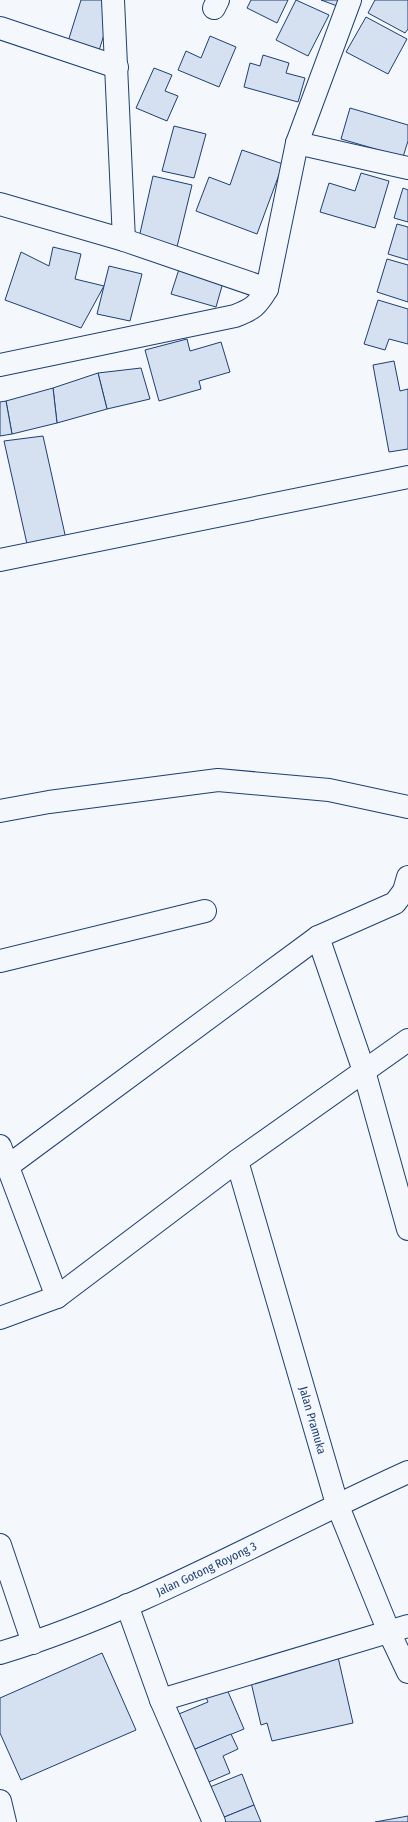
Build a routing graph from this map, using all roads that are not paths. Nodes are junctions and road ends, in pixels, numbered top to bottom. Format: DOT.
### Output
graph roads {
  1 [pos="114,0"];
  2 [pos="350,0"];
  3 [pos="0,28"];
  4 [pos="117,67"];
  5 [pos="297,143"];
  6 [pos="408,168"];
  7 [pos="0,204"];
  8 [pos="124,240"];
  9 [pos="267,289"];
  10 [pos="0,365"];
  11 [pos="408,477"];
  12 [pos="0,560"];
  13 [pos="408,807"];
  14 [pos="0,812"];
  15 [pos="408,877"];
  16 [pos="204,911"];
  17 [pos="318,937"];
  18 [pos="0,961"];
  19 [pos="408,1040"];
  20 [pos="364,1071"];
  21 [pos="0,1146"];
  22 [pos="237,1161"];
  23 [pos="8,1166"];
  24 [pos="408,1229"];
  25 [pos="57,1297"];
  26 [pos="0,1318"];
  27 [pos="408,1472"];
  28 [pos="337,1504"];
  29 [pos="0,1545"];
  30 [pos="127,1605"];
  31 [pos="398,1629"];
  32 [pos="33,1643"];
  33 [pos="0,1653"];
  34 [pos="408,1672"];
  35 [pos="161,1700"];
  36 [pos="0,1801"];
  37 [pos="5,1822"];
  38 [pos="214,1822"];
  1 -- 4 [label="street"];
  2 -- 5 [label="street"];
  3 -- 4 [label="street"];
  4 -- 8 [label="street"];
  5 -- 6 [label="street"];
  5 -- 9 [label="street"];
  7 -- 8 [label="street"];
  8 -- 9 [label="street"];
  9 -- 10 [label="street"];
  11 -- 12 [label="street"];
  13 -- 14 [label="street"];
  15 -- 17 [label="street"];
  16 -- 18 [label="street"];
  17 -- 20 [label="street"];
  17 -- 23 [label="street"];
  19 -- 20 [label="street"];
  20 -- 22 [label="street"];
  20 -- 24 [label="street"];
  21 -- 23 [label="street"];
  22 -- 25 [label="street"];
  22 -- 28 [label="street, Jalan Pramuka"];
  23 -- 25 [label="street"];
  25 -- 26 [label="street"];
  27 -- 28 [label="street, Jalan Gotong Royong 3"];
  28 -- 30 [label="street, Jalan Gotong Royong 3"];
  28 -- 31 [label="street, Jalan Pramuka"];
  29 -- 32 [label="street"];
  30 -- 32 [label="street, Jalan Gotong Royong 3"];
  30 -- 35 [label="street"];
  31 -- 34 [label="street, Jalan Pramuka"];
  31 -- 35 [label="street"];
  32 -- 33 [label="street, Jalan Gotong Royong 3"];
  35 -- 38 [label="street"];
  36 -- 37 [label="street"];
}
